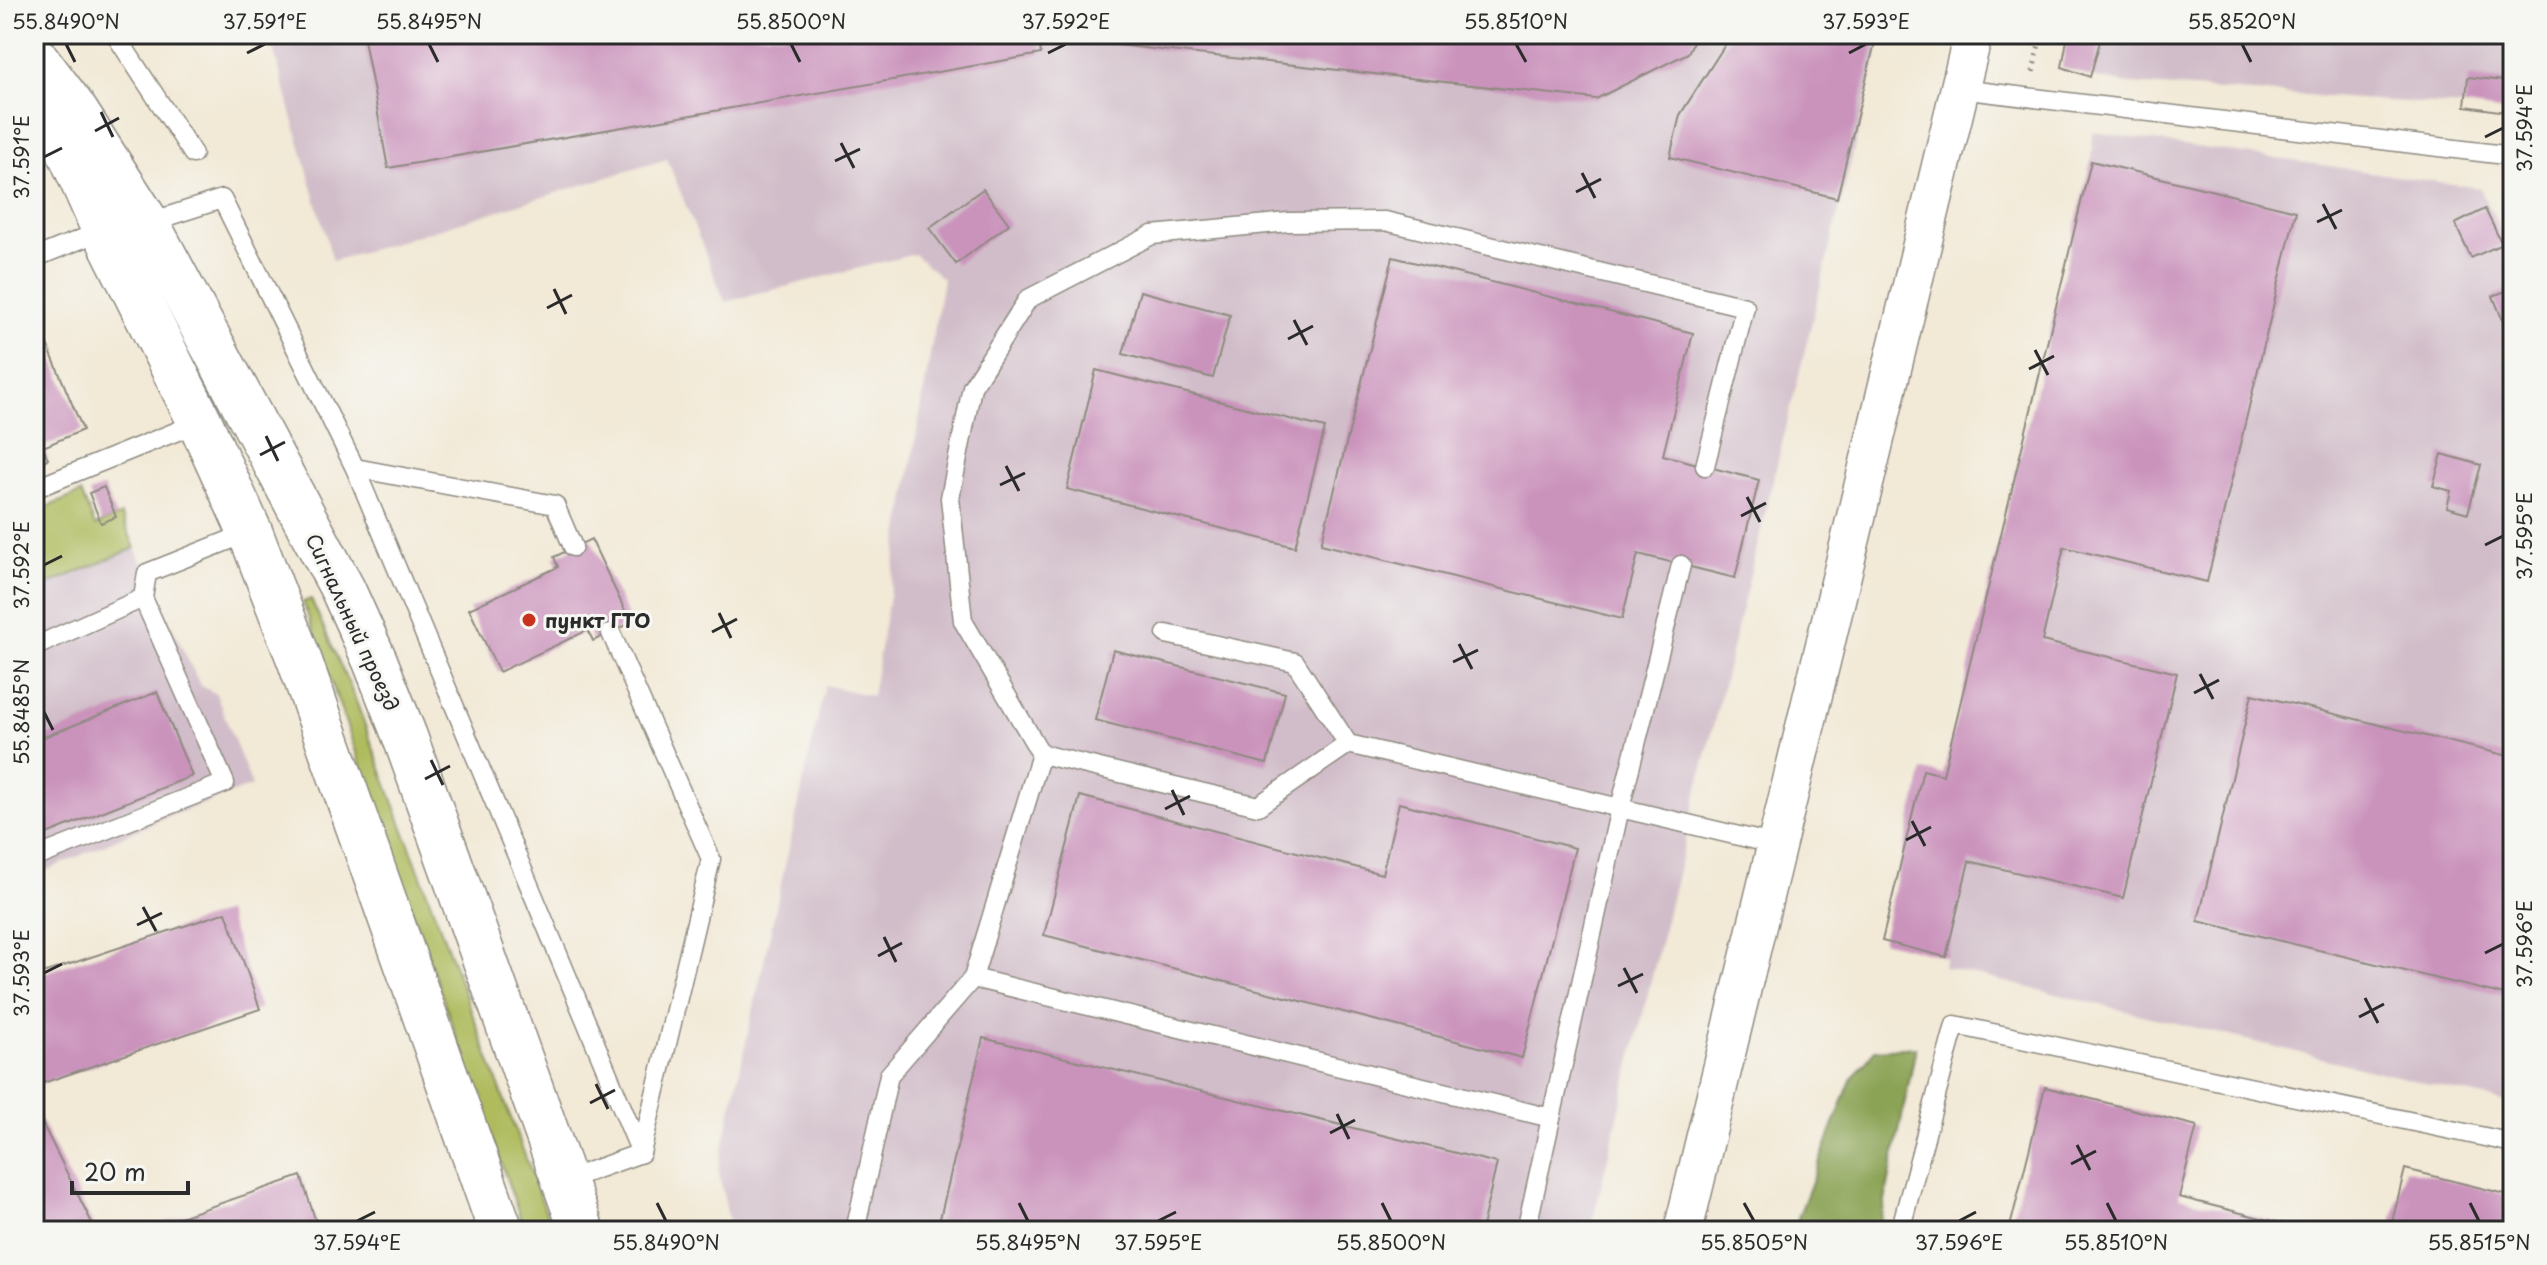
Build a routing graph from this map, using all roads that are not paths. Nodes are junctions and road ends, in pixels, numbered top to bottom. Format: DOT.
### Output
graph roads {
  1 [pos="115,34"];
  2 [pos="1973,34"];
  3 [pos="34,56"];
  4 [pos="34,75"];
  5 [pos="1960,89"];
  6 [pos="193,154"];
  7 [pos="2513,156"];
  8 [pos="147,223"];
  9 [pos="104,230"];
  10 [pos="34,258"];
  11 [pos="200,422"];
  12 [pos="1705,466"];
  13 [pos="355,468"];
  14 [pos="34,489"];
  15 [pos="250,532"];
  16 [pos="573,547"];
  17 [pos="1681,565"];
  18 [pos="143,598"];
  19 [pos="611,633"];
  20 [pos="1166,634"];
  21 [pos="34,647"];
  22 [pos="1348,744"];
  23 [pos="1041,754"];
  24 [pos="1620,808"];
  25 [pos="1777,845"];
  26 [pos="34,858"];
  27 [pos="973,978"];
  28 [pos="1551,1118"];
  29 [pos="2513,1143"];
  30 [pos="641,1153"];
  31 [pos="563,1181"];
  32 [pos="501,1231"];
  33 [pos="582,1231"];
  34 [pos="855,1231"];
  35 [pos="1526,1231"];
  36 [pos="1683,1231"];
  37 [pos="1900,1231"];
  1 -- 6 [label="lane"];
  2 -- 5 [label="street"];
  3 -- 8 [label="main road, Сигнальный проезд"];
  4 -- 9 [label="main road"];
  5 -- 7 [label="lane"];
  5 -- 25 [label="street"];
  8 -- 13 [label="lane"];
  8 -- 31 [label="main road, Сигнальный проезд"];
  9 -- 10 [label="lane"];
  9 -- 11 [label="main road"];
  11 -- 14 [label="lane"];
  11 -- 15 [label="main road"];
  12 -- 23 [label="lane"];
  13 -- 16 [label="lane"];
  13 -- 30 [label="lane"];
  15 -- 18 [label="lane"];
  15 -- 32 [label="main road"];
  17 -- 24 [label="lane"];
  18 -- 21 [label="lane"];
  18 -- 26 [label="lane"];
  19 -- 30 [label="lane"];
  20 -- 22 [label="lane"];
  22 -- 23 [label="lane"];
  22 -- 24 [label="lane"];
  23 -- 27 [label="lane"];
  24 -- 25 [label="lane"];
  24 -- 28 [label="lane"];
  25 -- 36 [label="street"];
  27 -- 28 [label="lane"];
  27 -- 34 [label="lane"];
  28 -- 35 [label="lane"];
  29 -- 37 [label="lane"];
  30 -- 31 [label="lane"];
  31 -- 33 [label="main road, Сигнальный проезд"];
}
